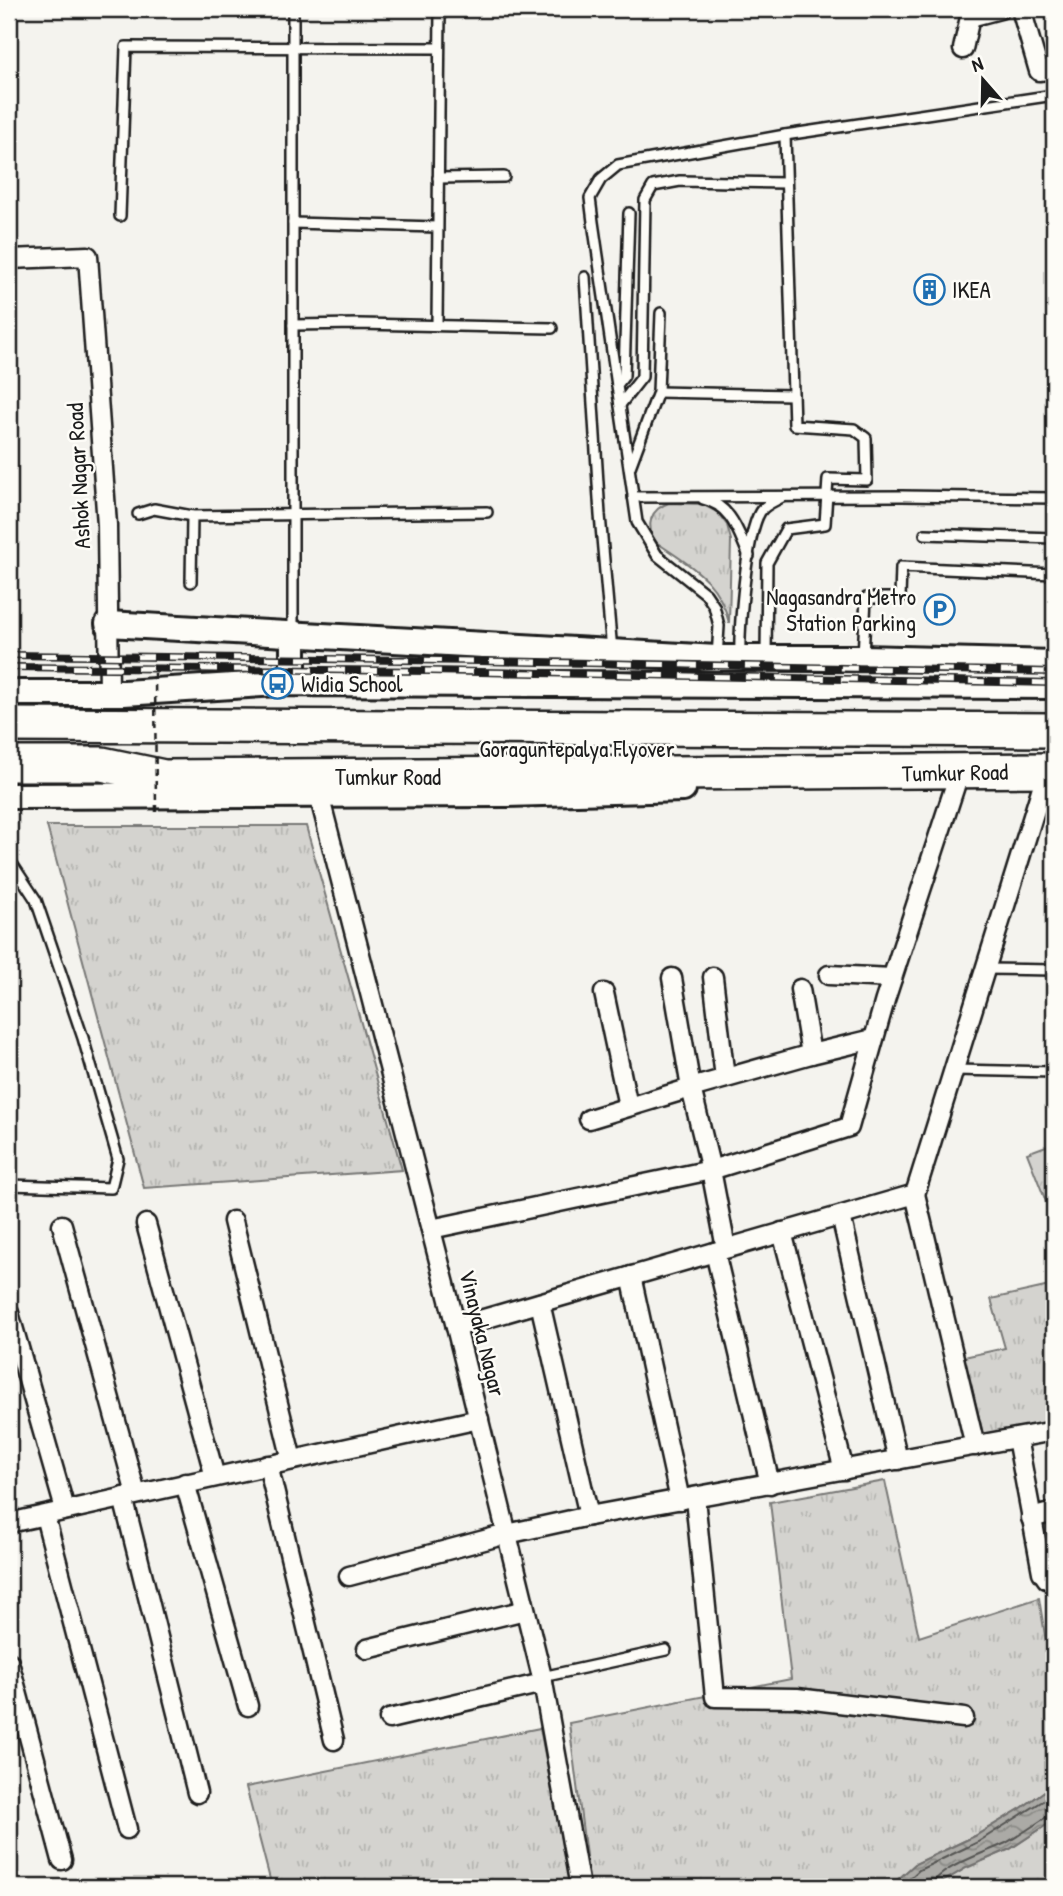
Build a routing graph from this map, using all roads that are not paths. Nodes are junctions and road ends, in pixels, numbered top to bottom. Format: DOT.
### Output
graph roads {
  1 [pos="293,9"];
  2 [pos="440,9"];
  3 [pos="1000,9"];
  4 [pos="1021,9"];
  5 [pos="293,48"];
  6 [pos="439,48"];
  7 [pos="963,49"];
  8 [pos="1054,69"];
  9 [pos="1054,95"];
  10 [pos="785,135"];
  11 [pos="504,177"];
  12 [pos="438,178"];
  13 [pos="786,183"];
  14 [pos="629,213"];
  15 [pos="120,216"];
  16 [pos="293,223"];
  17 [pos="437,227"];
  18 [pos="9,259"];
  19 [pos="585,277"];
  20 [pos="661,313"];
  21 [pos="293,325"];
  22 [pos="437,326"];
  23 [pos="552,328"];
  24 [pos="617,385"];
  25 [pos="658,391"];
  26 [pos="793,395"];
  27 [pos="620,405"];
  28 [pos="629,469"];
  29 [pos="828,495"];
  30 [pos="688,496"];
  31 [pos="784,496"];
  32 [pos="633,497"];
  33 [pos="1054,498"];
  34 [pos="487,512"];
  35 [pos="138,514"];
  36 [pos="192,516"];
  37 [pos="293,516"];
  38 [pos="925,534"];
  39 [pos="1054,538"];
  40 [pos="749,556"];
  41 [pos="1054,574"];
  42 [pos="191,582"];
  43 [pos="108,624"];
  44 [pos="293,633"];
  45 [pos="612,653"];
  46 [pos="863,658"];
  47 [pos="765,659"];
  48 [pos="1054,663"];
  49 [pos="728,672"];
  50 [pos="293,683"];
  51 [pos="1054,686"];
  52 [pos="9,693"];
  53 [pos="108,693"];
  54 [pos="1054,710"];
  55 [pos="9,725"];
  56 [pos="1054,730"];
  57 [pos="174,737"];
  58 [pos="1054,750"];
  59 [pos="9,764"];
  60 [pos="102,764"];
  61 [pos="955,786"];
  62 [pos="1048,789"];
  63 [pos="319,795"];
  64 [pos="9,796"];
  65 [pos="9,859"];
  66 [pos="985,968"];
  67 [pos="1054,970"];
  68 [pos="829,975"];
  69 [pos="713,976"];
  70 [pos="672,978"];
  71 [pos="892,978"];
  72 [pos="800,989"];
  73 [pos="604,993"];
  74 [pos="873,1040"];
  75 [pos="811,1054"];
  76 [pos="954,1070"];
  77 [pos="1054,1072"];
  78 [pos="725,1078"];
  79 [pos="691,1088"];
  80 [pos="628,1106"];
  81 [pos="589,1119"];
  82 [pos="711,1170"];
  83 [pos="9,1185"];
  84 [pos="915,1194"];
  85 [pos="841,1216"];
  86 [pos="233,1220"];
  87 [pos="146,1224"];
  88 [pos="62,1225"];
  89 [pos="431,1230"];
  90 [pos="782,1233"];
  91 [pos="721,1250"];
  92 [pos="631,1276"];
  93 [pos="540,1303"];
  94 [pos="9,1313"];
  95 [pos="456,1327"];
  96 [pos="479,1419"];
  97 [pos="1054,1431"];
  98 [pos="1017,1438"];
  99 [pos="975,1446"];
  100 [pos="292,1460"];
  101 [pos="898,1460"];
  102 [pos="268,1465"];
  103 [pos="844,1470"];
  104 [pos="215,1477"];
  105 [pos="186,1483"];
  106 [pos="770,1484"];
  107 [pos="129,1495"];
  108 [pos="687,1499"];
  109 [pos="65,1509"];
  110 [pos="1054,1512"];
  111 [pos="45,1516"];
  112 [pos="589,1516"];
  113 [pos="1031,1518"];
  114 [pos="9,1523"];
  115 [pos="507,1534"];
  116 [pos="349,1576"];
  117 [pos="1054,1580"];
  118 [pos="525,1610"];
  119 [pos="367,1649"];
  120 [pos="666,1650"];
  121 [pos="9,1662"];
  122 [pos="542,1680"];
  123 [pos="248,1706"];
  124 [pos="964,1718"];
  125 [pos="389,1720"];
  126 [pos="334,1740"];
  127 [pos="197,1793"];
  128 [pos="127,1829"];
  129 [pos="62,1860"];
  130 [pos="580,1887"];
  1 -- 5 [label="lane"];
  2 -- 6 [label="lane"];
  3 -- 7 [label="street"];
  4 -- 8 [label="street"];
  5 -- 6 [label="lane"];
  5 -- 15 [label="lane"];
  5 -- 16 [label="lane"];
  6 -- 12 [label="lane"];
  9 -- 10 [label="lane"];
  10 -- 13 [label="lane"];
  10 -- 24 [label="lane"];
  11 -- 12 [label="lane"];
  12 -- 17 [label="lane"];
  13 -- 26 [label="lane"];
  13 -- 27 [label="lane"];
  14 -- 24 [label="lane"];
  16 -- 17 [label="lane"];
  16 -- 21 [label="lane"];
  17 -- 22 [label="lane"];
  18 -- 43 [label="street, Ashok Nagar Road"];
  19 -- 45 [label="lane"];
  20 -- 25 [label="lane"];
  21 -- 22 [label="lane"];
  21 -- 37 [label="lane"];
  22 -- 23 [label="lane"];
  24 -- 27 [label="lane"];
  25 -- 26 [label="lane"];
  25 -- 28 [label="lane"];
  26 -- 29 [label="lane"];
  27 -- 28 [label="lane"];
  28 -- 32 [label="lane"];
  29 -- 31 [label="lane"];
  29 -- 33 [label="lane"];
  29 -- 47 [label="lane"];
  30 -- 31 [label="lane"];
  30 -- 32 [label="lane"];
  30 -- 40 [label="lane"];
  31 -- 40 [label="lane"];
  32 -- 49 [label="lane"];
  34 -- 37 [label="lane"];
  35 -- 36 [label="lane"];
  36 -- 37 [label="lane"];
  36 -- 42 [label="lane"];
  37 -- 44 [label="lane"];
  38 -- 39 [label="lane"];
  40 -- 49 [label="lane"];
  41 -- 46 [label="lane"];
  43 -- 44 [label="street"];
  43 -- 53 [label="street, Ashok Nagar Road"];
  44 -- 45 [label="street"];
  44 -- 50 [label="street"];
  45 -- 49 [label="street"];
  46 -- 47 [label="street"];
  46 -- 48 [label="street"];
  47 -- 49 [label="street"];
  49 -- 50 [label="street"];
  49 -- 51 [label="street"];
  50 -- 53 [label="street"];
  52 -- 53 [label="street"];
  54 -- 57 [label="highway"];
  55 -- 57 [label="highway"];
  56 -- 57 [label="highway, Goraguntepalya Flyover"];
  57 -- 58 [label="highway, Goraguntepalya Flyover"];
  57 -- 60 [label="highway, Goraguntepalya Flyover"];
  59 -- 60 [label="highway"];
  60 -- 62 [label="highway, Tumkur Road"];
  61 -- 62 [label="street"];
  61 -- 63 [label="street"];
  61 -- 71 [label="street"];
  62 -- 66 [label="street"];
  63 -- 64 [label="street"];
  63 -- 89 [label="street, Vinayaka Nagar"];
  65 -- 83 [label="lane"];
  66 -- 67 [label="lane"];
  66 -- 76 [label="street"];
  68 -- 71 [label="street"];
  69 -- 78 [label="street"];
  70 -- 79 [label="street"];
  71 -- 74 [label="street"];
  72 -- 75 [label="street"];
  73 -- 80 [label="street"];
  74 -- 75 [label="street"];
  74 -- 82 [label="street"];
  75 -- 78 [label="street"];
  76 -- 77 [label="lane"];
  76 -- 84 [label="street"];
  78 -- 79 [label="street"];
  79 -- 80 [label="street"];
  79 -- 82 [label="street"];
  80 -- 81 [label="street"];
  82 -- 89 [label="street"];
  82 -- 91 [label="street"];
  84 -- 85 [label="street"];
  84 -- 99 [label="street"];
  85 -- 90 [label="street"];
  85 -- 101 [label="street"];
  86 -- 100 [label="street"];
  87 -- 104 [label="street"];
  88 -- 107 [label="street"];
  89 -- 95 [label="street, Vinayaka Nagar"];
  90 -- 91 [label="street"];
  90 -- 103 [label="street"];
  91 -- 92 [label="street"];
  91 -- 106 [label="street"];
  92 -- 93 [label="street"];
  92 -- 108 [label="street"];
  93 -- 95 [label="street"];
  93 -- 112 [label="street"];
  94 -- 109 [label="street"];
  95 -- 96 [label="street, Vinayaka Nagar"];
  96 -- 100 [label="street"];
  96 -- 115 [label="street, Vinayaka Nagar"];
  97 -- 98 [label="street"];
  98 -- 99 [label="street"];
  98 -- 113 [label="street"];
  99 -- 101 [label="street"];
  100 -- 102 [label="street"];
  101 -- 103 [label="street"];
  102 -- 104 [label="street"];
  102 -- 126 [label="street"];
  103 -- 106 [label="street"];
  104 -- 105 [label="street"];
  105 -- 107 [label="street"];
  105 -- 123 [label="street"];
  106 -- 108 [label="street"];
  107 -- 109 [label="street"];
  107 -- 127 [label="street"];
  108 -- 112 [label="street"];
  108 -- 124 [label="street"];
  109 -- 111 [label="street"];
  110 -- 113 [label="street"];
  111 -- 114 [label="street"];
  111 -- 128 [label="street"];
  112 -- 115 [label="street"];
  113 -- 117 [label="street"];
  115 -- 116 [label="street"];
  115 -- 118 [label="street, Vinayaka Nagar"];
  118 -- 119 [label="street"];
  118 -- 122 [label="street, Vinayaka Nagar"];
  120 -- 122 [label="lane"];
  121 -- 129 [label="street"];
  122 -- 125 [label="street"];
  122 -- 130 [label="street, Vinayaka Nagar"];
}
